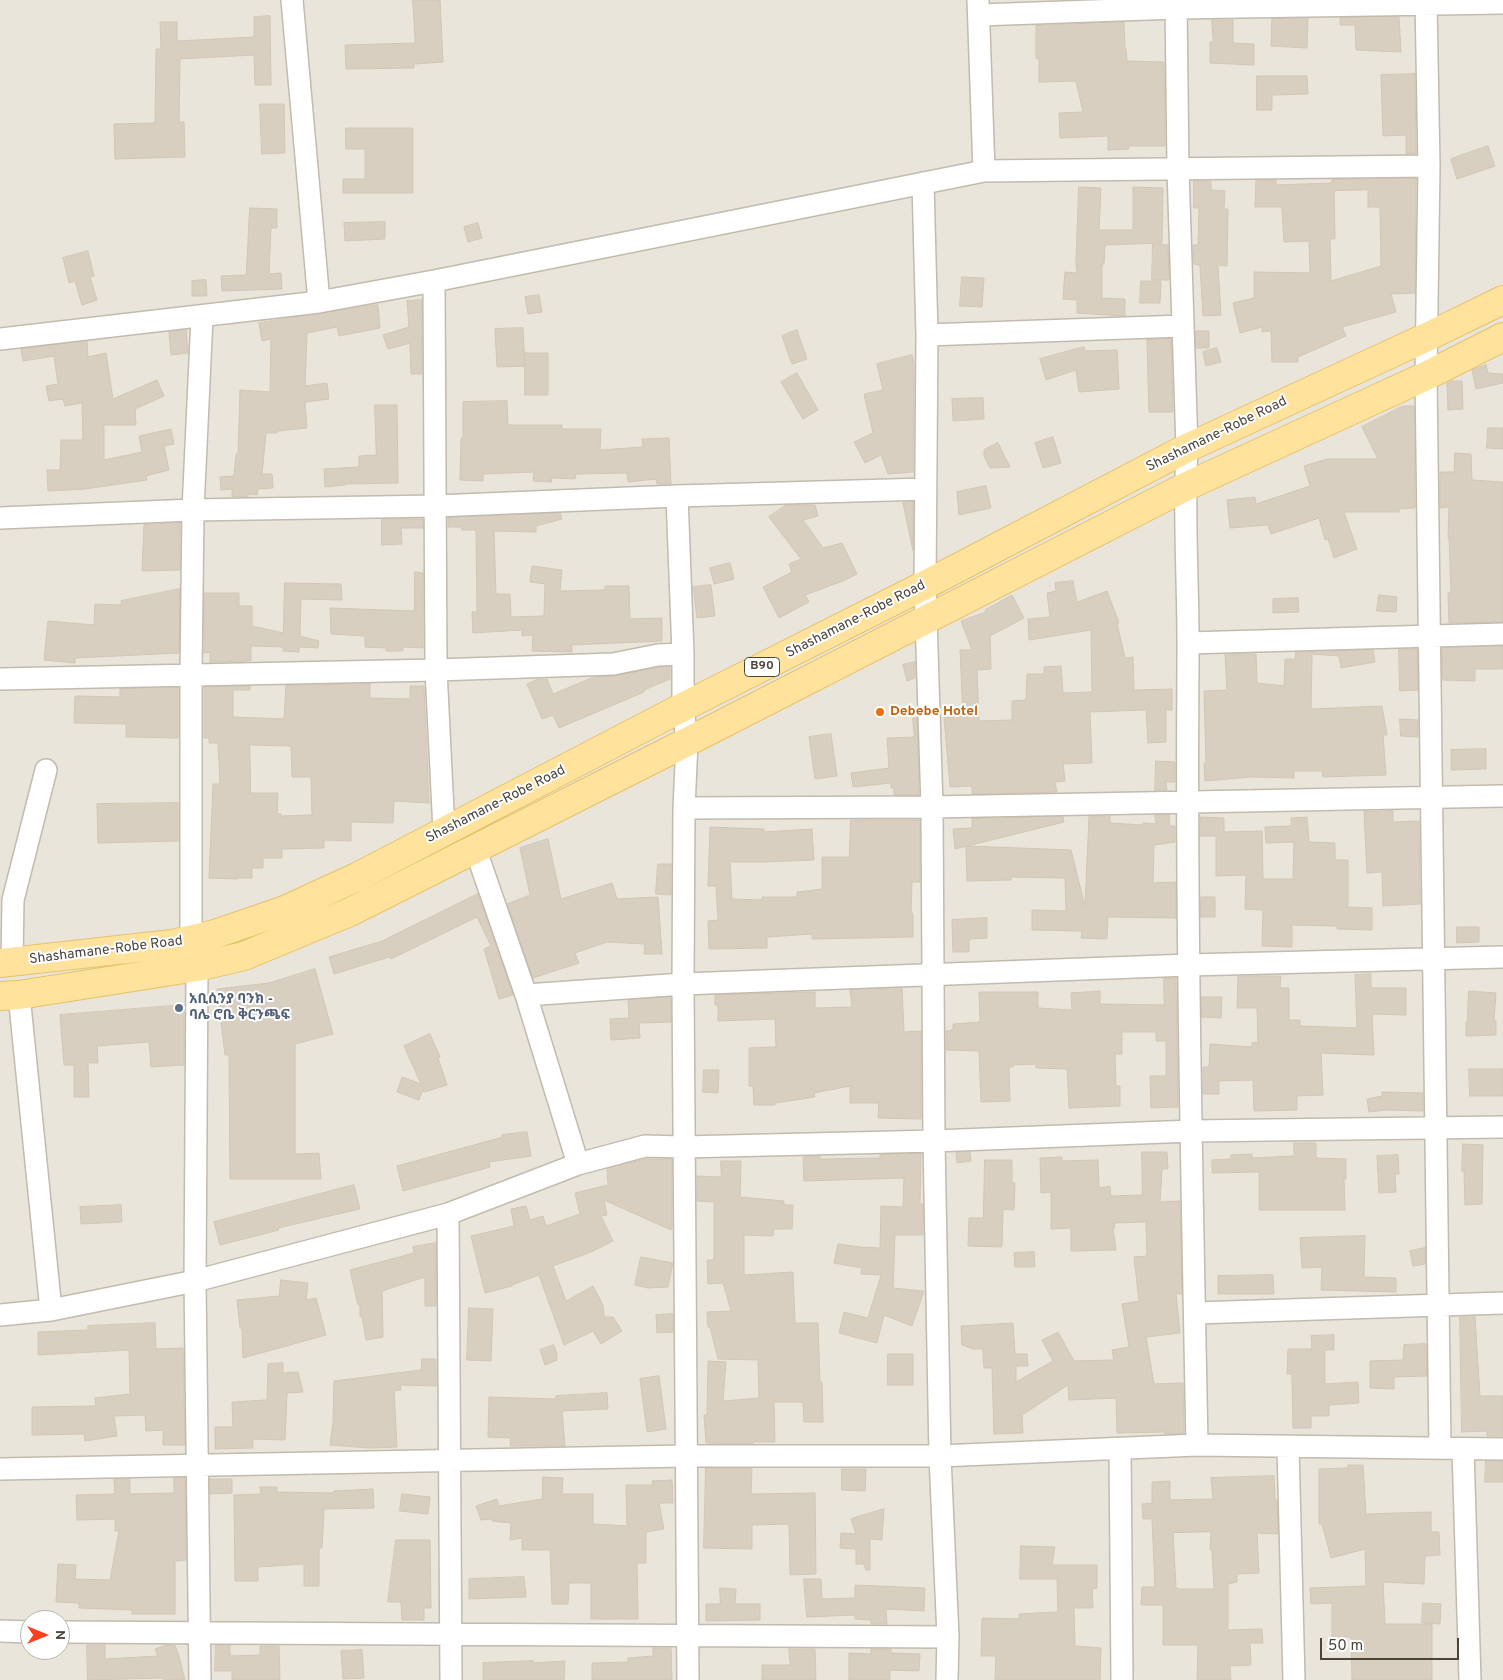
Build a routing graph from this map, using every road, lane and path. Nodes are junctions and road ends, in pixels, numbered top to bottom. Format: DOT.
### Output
graph roads {
  1 [pos="292,0"];
  2 [pos="1426,2"];
  3 [pos="1503,3"];
  4 [pos="1176,4"];
  5 [pos="978,8"];
  6 [pos="1429,166"];
  7 [pos="1178,169"];
  8 [pos="984,171"];
  9 [pos="923,183"];
  10 [pos="434,281"];
  11 [pos="1503,300"];
  12 [pos="319,302"];
  13 [pos="202,317"];
  14 [pos="1183,326"];
  15 [pos="928,335"];
  16 [pos="1427,337"];
  17 [pos="1503,337"];
  18 [pos="0,339"];
  19 [pos="1426,376"];
  20 [pos="1187,448"];
  21 [pos="1185,487"];
  22 [pos="925,489"];
  23 [pos="677,496"];
  24 [pos="436,506"];
  25 [pos="193,510"];
  26 [pos="0,518"];
  27 [pos="925,585"];
  28 [pos="927,620"];
  29 [pos="1503,634"];
  30 [pos="1429,636"];
  31 [pos="1188,643"];
  32 [pos="683,654"];
  33 [pos="436,670"];
  34 [pos="191,675"];
  35 [pos="0,679"];
  36 [pos="684,707"];
  37 [pos="687,742"];
  38 [pos="46,770"];
  39 [pos="1503,796"];
  40 [pos="1431,797"];
  41 [pos="1187,801"];
  42 [pos="932,807"];
  43 [pos="684,808"];
  44 [pos="444,832"];
  45 [pos="475,848"];
  46 [pos="191,941"];
  47 [pos="1503,957"];
  48 [pos="1433,958"];
  49 [pos="6,962"];
  50 [pos="1189,965"];
  51 [pos="197,967"];
  52 [pos="932,975"];
  53 [pos="682,984"];
  54 [pos="526,995"];
  55 [pos="9,996"];
  56 [pos="1503,1127"];
  57 [pos="1436,1128"];
  58 [pos="1192,1131"];
  59 [pos="934,1141"];
  60 [pos="683,1147"];
  61 [pos="578,1164"];
  62 [pos="448,1214"];
  63 [pos="195,1281"];
  64 [pos="1503,1303"];
  65 [pos="1438,1305"];
  66 [pos="51,1310"];
  67 [pos="1194,1314"];
  68 [pos="0,1315"];
  69 [pos="1197,1445"];
  70 [pos="1288,1446"];
  71 [pos="1440,1448"];
  72 [pos="1120,1449"];
  73 [pos="1463,1449"];
  74 [pos="1503,1449"];
  75 [pos="686,1456"];
  76 [pos="940,1456"];
  77 [pos="450,1461"];
  78 [pos="197,1465"];
  79 [pos="0,1469"];
  80 [pos="0,1631"];
  81 [pos="20,1632"];
  82 [pos="70,1632"];
  83 [pos="199,1633"];
  84 [pos="450,1634"];
  85 [pos="688,1634"];
  86 [pos="948,1637"];
  87 [pos="200,1680"];
  88 [pos="452,1680"];
  89 [pos="688,1680"];
  90 [pos="947,1680"];
  91 [pos="1122,1680"];
  92 [pos="1294,1680"];
  93 [pos="1470,1680"];
  1 -- 12 [label="street"];
  2 -- 3 [label="street"];
  2 -- 4 [label="street"];
  2 -- 6 [label="street"];
  4 -- 5 [label="street"];
  4 -- 7 [label="street"];
  5 -- 8 [label="street"];
  6 -- 7 [label="street"];
  6 -- 16 [label="street"];
  7 -- 8 [label="street"];
  7 -- 14 [label="street"];
  8 -- 9 [label="street"];
  9 -- 10 [label="street"];
  9 -- 15 [label="street"];
  10 -- 12 [label="street"];
  10 -- 24 [label="street"];
  11 -- 16 [label="main road, Shashamane-Robe Road / B90"];
  12 -- 13 [label="street"];
  13 -- 18 [label="street"];
  13 -- 25 [label="street"];
  14 -- 15 [label="street"];
  14 -- 20 [label="street"];
  15 -- 22 [label="street"];
  16 -- 19 [label="street"];
  16 -- 20 [label="main road, Shashamane-Robe Road / B90"];
  17 -- 19 [label="main road, Shashamane-Robe Road / B90"];
  19 -- 21 [label="main road, Shashamane-Robe Road / B90"];
  19 -- 30 [label="street"];
  20 -- 21 [label="street"];
  20 -- 27 [label="main road, Shashamane-Robe Road / B90"];
  21 -- 28 [label="main road, Shashamane-Robe Road / B90"];
  21 -- 31 [label="street"];
  22 -- 23 [label="street"];
  22 -- 27 [label="street"];
  23 -- 24 [label="street"];
  23 -- 32 [label="street"];
  24 -- 25 [label="street"];
  24 -- 33 [label="street"];
  25 -- 26 [label="street"];
  25 -- 34 [label="street"];
  27 -- 28 [label="street"];
  27 -- 36 [label="main road, Shashamane-Robe Road / B90"];
  28 -- 37 [label="main road, Shashamane-Robe Road / B90"];
  28 -- 42 [label="street"];
  29 -- 30 [label="street"];
  30 -- 31 [label="street"];
  30 -- 40 [label="street"];
  31 -- 41 [label="street"];
  32 -- 33 [label="street"];
  32 -- 36 [label="street"];
  33 -- 34 [label="street"];
  33 -- 44 [label="street"];
  34 -- 35 [label="street"];
  34 -- 46 [label="street"];
  36 -- 37 [label="street"];
  36 -- 44 [label="main road, Shashamane-Robe Road / B90"];
  37 -- 43 [label="street"];
  37 -- 45 [label="main road, Shashamane-Robe Road / B90"];
  38 -- 49 [label="street"];
  39 -- 40 [label="street"];
  40 -- 41 [label="street"];
  40 -- 48 [label="street"];
  41 -- 42 [label="street"];
  41 -- 50 [label="street"];
  42 -- 43 [label="street"];
  42 -- 52 [label="street"];
  43 -- 53 [label="street"];
  44 -- 46 [label="main road, Shashamane-Robe Road / B90"];
  45 -- 51 [label="main road, Shashamane-Robe Road / B90"];
  45 -- 54 [label="street"];
  46 -- 49 [label="main road, Shashamane-Robe Road / B90"];
  47 -- 48 [label="street"];
  48 -- 50 [label="street"];
  48 -- 57 [label="street"];
  50 -- 52 [label="street"];
  50 -- 58 [label="street"];
  51 -- 55 [label="main road, Shashamane-Robe Road / B90"];
  51 -- 63 [label="street"];
  52 -- 53 [label="street"];
  52 -- 59 [label="street"];
  53 -- 54 [label="street"];
  53 -- 60 [label="street"];
  54 -- 61 [label="street"];
  55 -- 66 [label="street"];
  56 -- 57 [label="street"];
  57 -- 58 [label="street"];
  57 -- 65 [label="street"];
  58 -- 59 [label="street"];
  58 -- 67 [label="street"];
  59 -- 60 [label="street"];
  59 -- 76 [label="street"];
  60 -- 61 [label="street"];
  60 -- 75 [label="street"];
  61 -- 62 [label="street"];
  62 -- 63 [label="street"];
  62 -- 77 [label="street"];
  63 -- 66 [label="street"];
  63 -- 78 [label="street"];
  64 -- 65 [label="street"];
  65 -- 67 [label="street"];
  65 -- 71 [label="street"];
  66 -- 68 [label="street"];
  67 -- 69 [label="street"];
  69 -- 70 [label="street"];
  69 -- 72 [label="street"];
  70 -- 71 [label="street"];
  70 -- 92 [label="street"];
  71 -- 73 [label="street"];
  72 -- 76 [label="street"];
  72 -- 91 [label="street"];
  73 -- 74 [label="street"];
  73 -- 93 [label="street"];
  75 -- 76 [label="street"];
  75 -- 77 [label="street"];
  75 -- 85 [label="street"];
  76 -- 86 [label="street"];
  77 -- 78 [label="street"];
  77 -- 84 [label="street"];
  78 -- 79 [label="street"];
  78 -- 83 [label="street"];
  80 -- 81 [label="street"];
  82 -- 83 [label="street"];
  83 -- 84 [label="street"];
  83 -- 87 [label="street"];
  84 -- 85 [label="street"];
  84 -- 88 [label="street"];
  85 -- 86 [label="street"];
  85 -- 89 [label="street"];
  86 -- 90 [label="street"];
}
